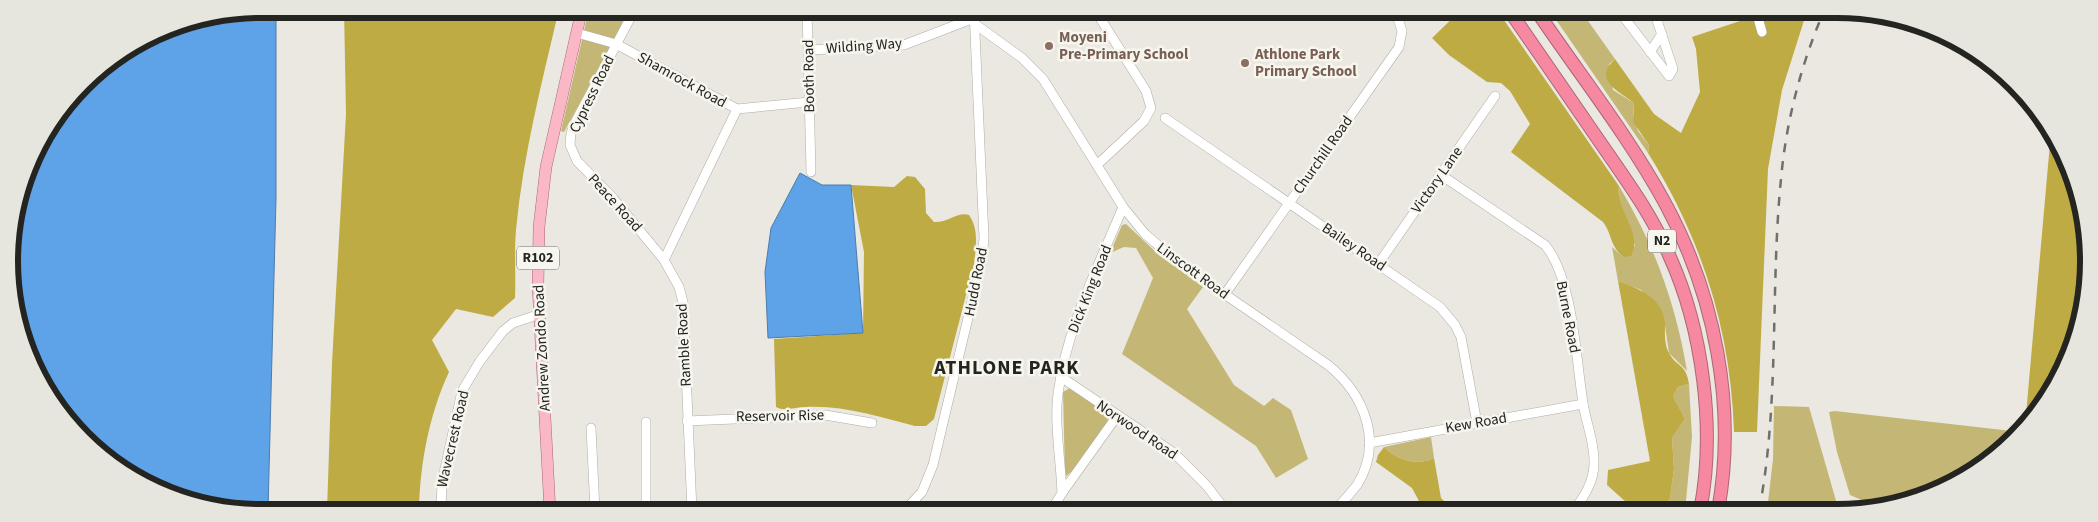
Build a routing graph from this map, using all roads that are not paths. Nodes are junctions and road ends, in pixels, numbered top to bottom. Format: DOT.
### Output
graph roads {
  1 [pos="580,18"];
  2 [pos="630,18"];
  3 [pos="808,18"];
  4 [pos="972,18"];
  5 [pos="974,18"];
  6 [pos="975,18"];
  7 [pos="1100,18"];
  8 [pos="1398,18"];
  9 [pos="1514,18"];
  10 [pos="1541,18"];
  11 [pos="1624,18"];
  12 [pos="1656,18"];
  13 [pos="1758,18"];
  14 [pos="1762,32"];
  15 [pos="577,33"];
  16 [pos="1662,34"];
  17 [pos="616,44"];
  18 [pos="810,50"];
  19 [pos="1650,52"];
  20 [pos="1495,96"];
  21 [pos="809,102"];
  22 [pos="737,109"];
  23 [pos="1164,118"];
  24 [pos="570,144"];
  25 [pos="1097,165"];
  26 [pos="812,172"];
  27 [pos="1441,175"];
  28 [pos="1290,202"];
  29 [pos="1123,207"];
  30 [pos="664,260"];
  31 [pos="1379,263"];
  32 [pos="1225,294"];
  33 [pos="540,314"];
  34 [pos="1061,378"];
  35 [pos="1583,404"];
  36 [pos="1117,416"];
  37 [pos="687,420"];
  38 [pos="646,422"];
  39 [pos="872,423"];
  40 [pos="1477,423"];
  41 [pos="591,428"];
  42 [pos="1370,443"];
  43 [pos="1062,492"];
  44 [pos="441,504"];
  45 [pos="550,504"];
  46 [pos="595,504"];
  47 [pos="646,504"];
  48 [pos="692,504"];
  49 [pos="911,504"];
  50 [pos="1055,504"];
  51 [pos="1221,504"];
  52 [pos="1340,504"];
  53 [pos="1578,504"];
  54 [pos="1701,504"];
  55 [pos="1719,504"];
  1 -- 15 [label="main road, Andrew Zondo Road / R102"];
  2 -- 17 [label="street, Cypress Road"];
  3 -- 18 [label="street, Booth Road"];
  4 -- 18 [label="street, Wilding Way"];
  5 -- 49 [label="street, Hudd Road"];
  6 -- 25 [label="street, Linscott Road"];
  7 -- 25 [label="street"];
  8 -- 28 [label="street, Churchill Road"];
  9 -- 54 [label="highway, N2"];
  10 -- 55 [label="highway, N2"];
  11 -- 19 [label="street"];
  12 -- 16 [label="street"];
  13 -- 14 [label="street"];
  15 -- 17 [label="street, Cypress Road"];
  15 -- 33 [label="main road, Andrew Zondo Road / R102"];
  16 -- 19 [label="street"];
  16 -- 19 [label="street"];
  17 -- 22 [label="street, Shamrock Road"];
  17 -- 24 [label="street, Cypress Road"];
  18 -- 21 [label="street, Booth Road"];
  20 -- 27 [label="street, Victory Lane"];
  21 -- 22 [label="street, Shamrock Road"];
  21 -- 26 [label="street, Booth Road"];
  22 -- 30 [label="street"];
  23 -- 28 [label="street, Bailey Road"];
  24 -- 30 [label="street, Peace Road"];
  25 -- 29 [label="street, Linscott Road"];
  27 -- 31 [label="street, Victory Lane"];
  27 -- 35 [label="street, Burne Road"];
  28 -- 31 [label="street, Bailey Road"];
  28 -- 32 [label="street, Churchill Road"];
  29 -- 32 [label="street, Linscott Road"];
  29 -- 34 [label="street, Dick King Road"];
  30 -- 37 [label="street, Ramble Road"];
  31 -- 40 [label="street, Bailey Road"];
  32 -- 42 [label="street, Linscott Road"];
  33 -- 44 [label="street, Wavecrest Road"];
  33 -- 45 [label="main road, Andrew Zondo Road / R102"];
  34 -- 36 [label="street, Norwood Road"];
  34 -- 43 [label="street, Dick King Road"];
  35 -- 40 [label="street, Kew Road"];
  35 -- 53 [label="street, Burne Road"];
  36 -- 43 [label="street"];
  36 -- 51 [label="street, Norwood Road"];
  37 -- 39 [label="street, Reservoir Rise"];
  37 -- 48 [label="street, Ramble Road"];
  38 -- 47 [label="street"];
  40 -- 42 [label="street, Kew Road"];
  41 -- 46 [label="street"];
  42 -- 52 [label="street, Linscott Road"];
  43 -- 50 [label="street"];
}
